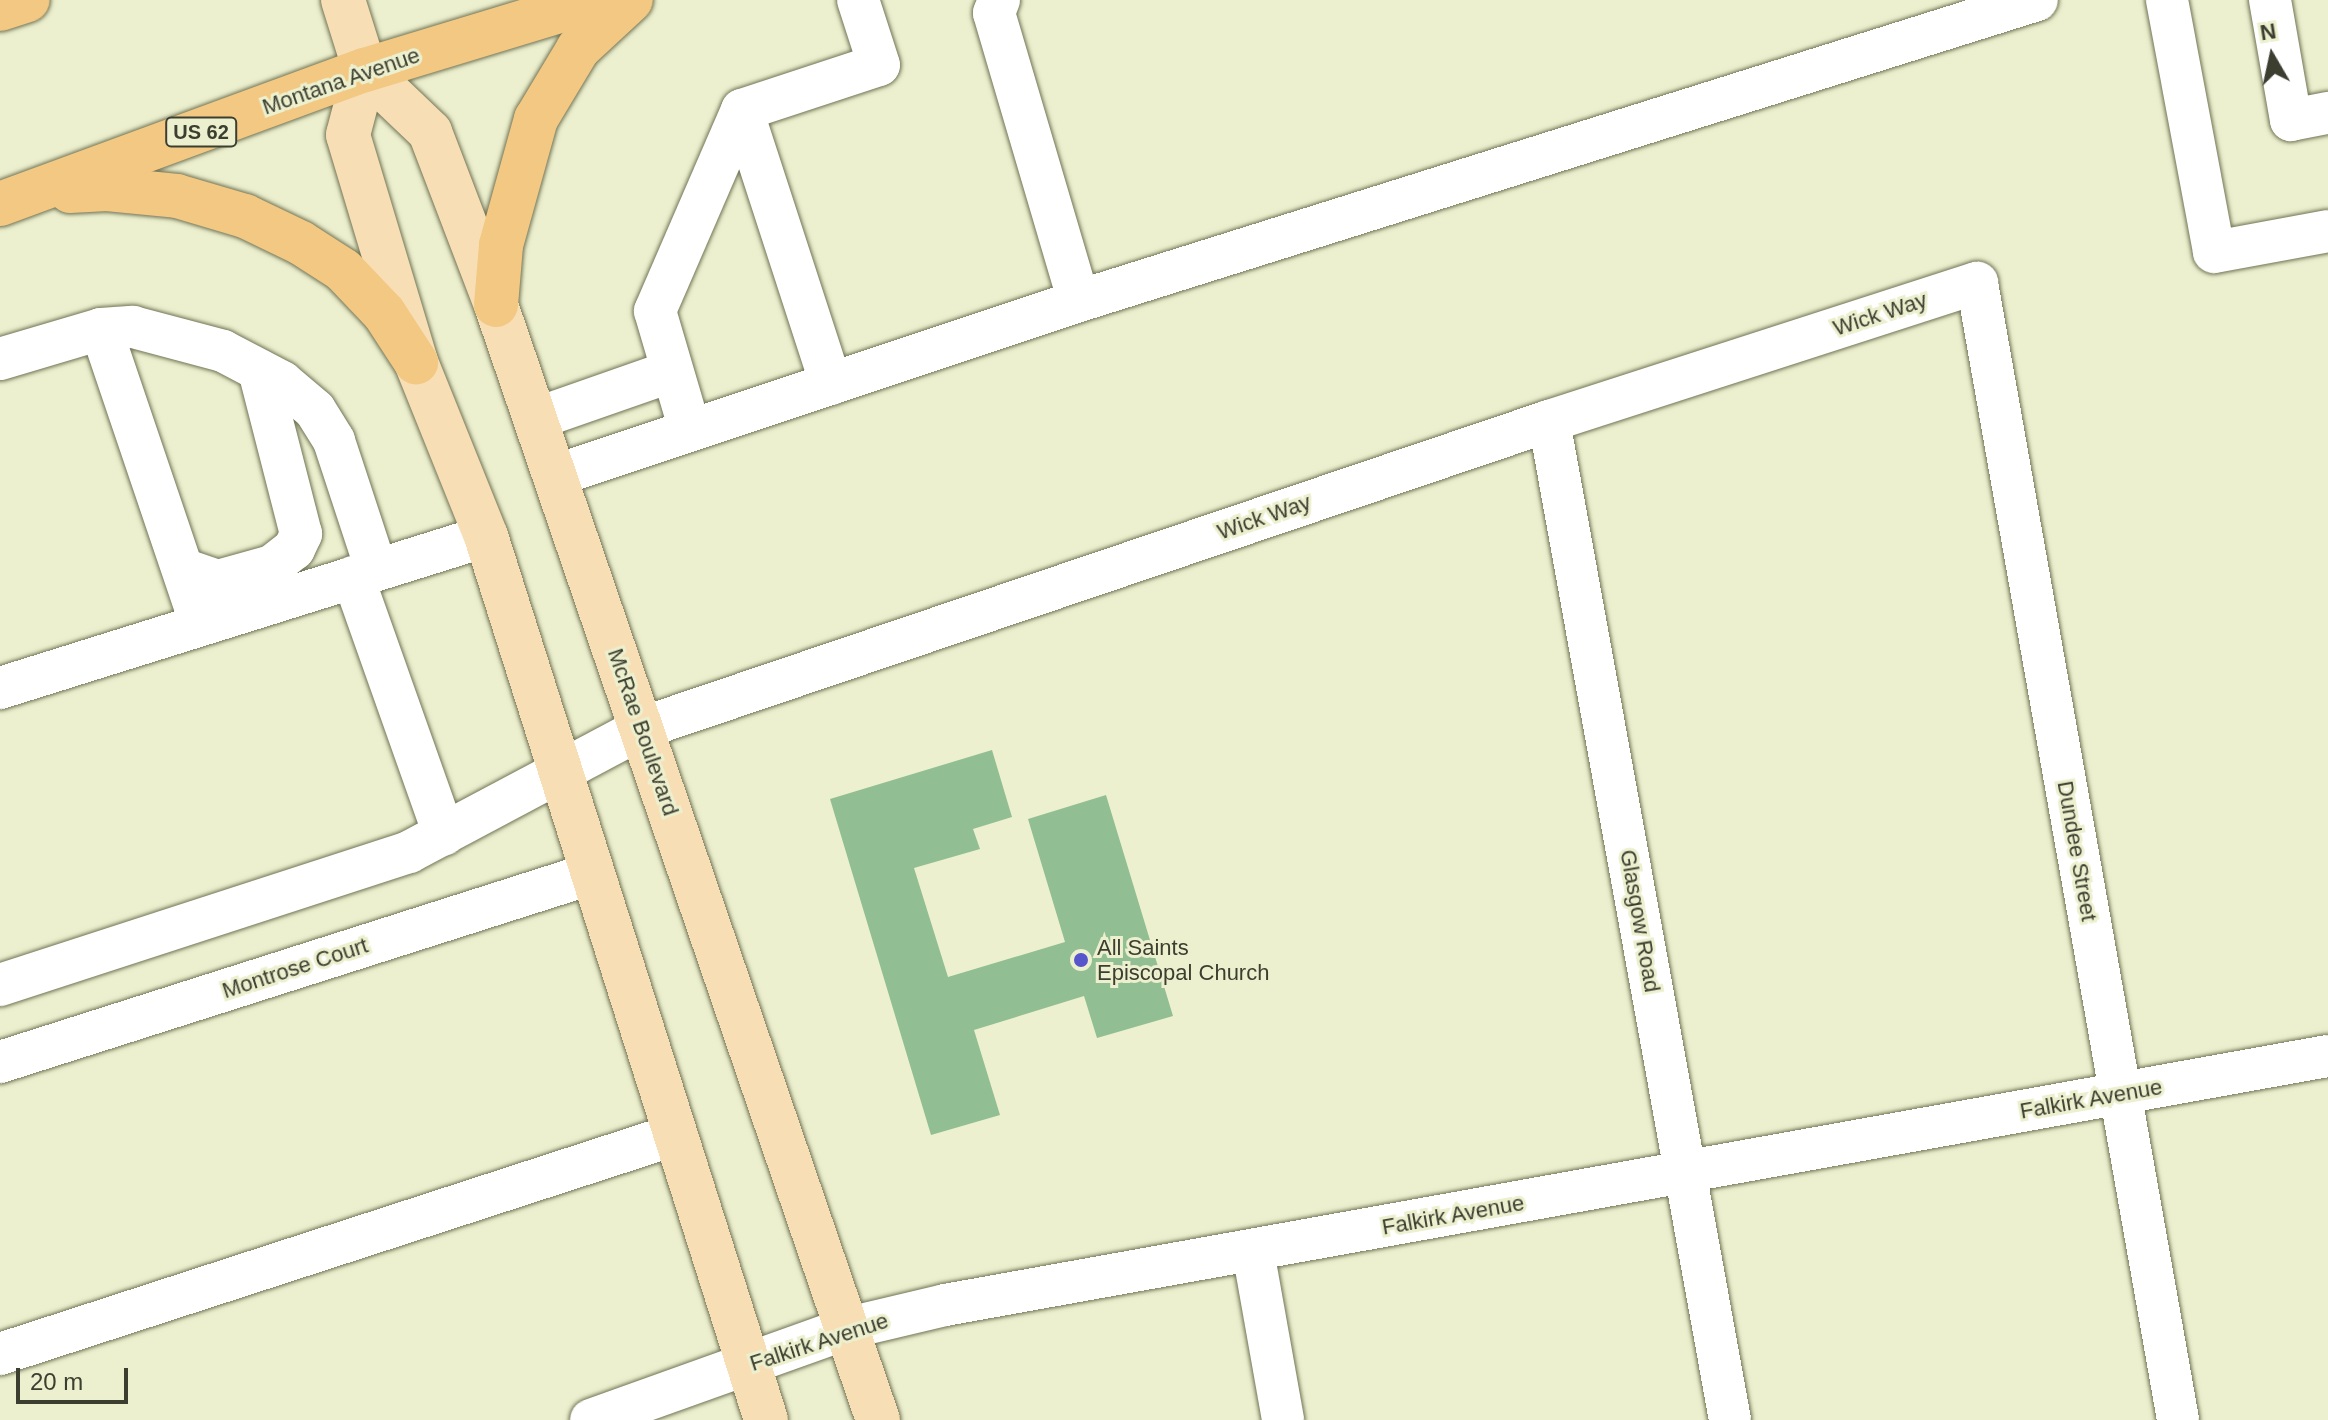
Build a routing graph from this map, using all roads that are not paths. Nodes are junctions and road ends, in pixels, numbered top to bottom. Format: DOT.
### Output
graph roads {
  1 [pos="26,0"];
  2 [pos="343,0"];
  3 [pos="595,0"];
  4 [pos="631,0"];
  5 [pos="858,0"];
  6 [pos="999,0"];
  7 [pos="2037,0"];
  8 [pos="2167,0"];
  9 [pos="2270,0"];
  10 [pos="0,9"];
  11 [pos="365,70"];
  12 [pos="742,110"];
  13 [pos="2328,113"];
  14 [pos="18,199"];
  15 [pos="2328,231"];
  16 [pos="1977,283"];
  17 [pos="1079,301"];
  18 [pos="496,305"];
  19 [pos="101,329"];
  20 [pos="0,359"];
  21 [pos="416,362"];
  22 [pos="259,370"];
  23 [pos="672,371"];
  24 [pos="831,384"];
  25 [pos="535,419"];
  26 [pos="1549,421"];
  27 [pos="690,430"];
  28 [pos="554,476"];
  29 [pos="486,536"];
  30 [pos="183,569"];
  31 [pos="364,573"];
  32 [pos="201,625"];
  33 [pos="0,688"];
  34 [pos="642,728"];
  35 [pos="560,773"];
  36 [pos="444,834"];
  37 [pos="590,874"];
  38 [pos="0,985"];
  39 [pos="2328,1056"];
  40 [pos="0,1062"];
  41 [pos="2120,1094"];
  42 [pos="674,1135"];
  43 [pos="1686,1173"];
  44 [pos="1253,1251"];
  45 [pos="848,1328"];
  46 [pos="0,1354"];
  47 [pos="748,1365"];
  48 [pos="591,1420"];
  49 [pos="766,1420"];
  50 [pos="878,1420"];
  51 [pos="1283,1420"];
  52 [pos="1730,1420"];
  53 [pos="2178,1420"];
  1 -- 10 [label="highway"];
  2 -- 11 [label="main road, McRae Boulevard"];
  3 -- 11 [label="highway, Montana Avenue / US 62"];
  4 -- 18 [label="highway"];
  5 -- 12 [label="street"];
  6 -- 17 [label="street"];
  7 -- 17 [label="street"];
  8 -- 15 [label="street"];
  9 -- 13 [label="street"];
  11 -- 14 [label="highway, Montana Avenue / US 62"];
  11 -- 18 [label="main road, McRae Boulevard"];
  11 -- 21 [label="main road"];
  12 -- 23 [label="street"];
  12 -- 24 [label="street"];
  14 -- 21 [label="highway"];
  16 -- 26 [label="street, Wick Way"];
  16 -- 41 [label="street, Dundee Street"];
  17 -- 24 [label="street"];
  18 -- 25 [label="main road, McRae Boulevard"];
  19 -- 20 [label="street"];
  19 -- 22 [label="street"];
  19 -- 30 [label="street"];
  21 -- 29 [label="main road"];
  22 -- 30 [label="street"];
  22 -- 31 [label="street"];
  23 -- 25 [label="street"];
  23 -- 27 [label="street"];
  24 -- 27 [label="street"];
  25 -- 28 [label="main road, McRae Boulevard"];
  26 -- 34 [label="street, Wick Way"];
  26 -- 43 [label="street, Glasgow Road"];
  27 -- 28 [label="street"];
  28 -- 34 [label="main road, McRae Boulevard"];
  29 -- 31 [label="street"];
  29 -- 35 [label="main road"];
  30 -- 32 [label="street"];
  31 -- 32 [label="street"];
  31 -- 36 [label="street"];
  32 -- 33 [label="street"];
  34 -- 35 [label="street, Wick Way"];
  34 -- 45 [label="main road, McRae Boulevard"];
  35 -- 36 [label="street, Wick Way"];
  35 -- 37 [label="main road"];
  36 -- 38 [label="street, Wick Way"];
  37 -- 40 [label="street, Montrose Court"];
  37 -- 42 [label="main road"];
  39 -- 41 [label="street, Falkirk Avenue"];
  41 -- 43 [label="street, Falkirk Avenue"];
  41 -- 53 [label="street, Dundee Street"];
  42 -- 46 [label="street"];
  42 -- 47 [label="main road"];
  43 -- 44 [label="street, Falkirk Avenue"];
  43 -- 52 [label="street, Glasgow Road"];
  44 -- 45 [label="street, Falkirk Avenue"];
  44 -- 51 [label="street"];
  45 -- 47 [label="street, Falkirk Avenue"];
  45 -- 50 [label="main road, McRae Boulevard"];
  47 -- 48 [label="street, Falkirk Avenue"];
  47 -- 49 [label="main road"];
}
